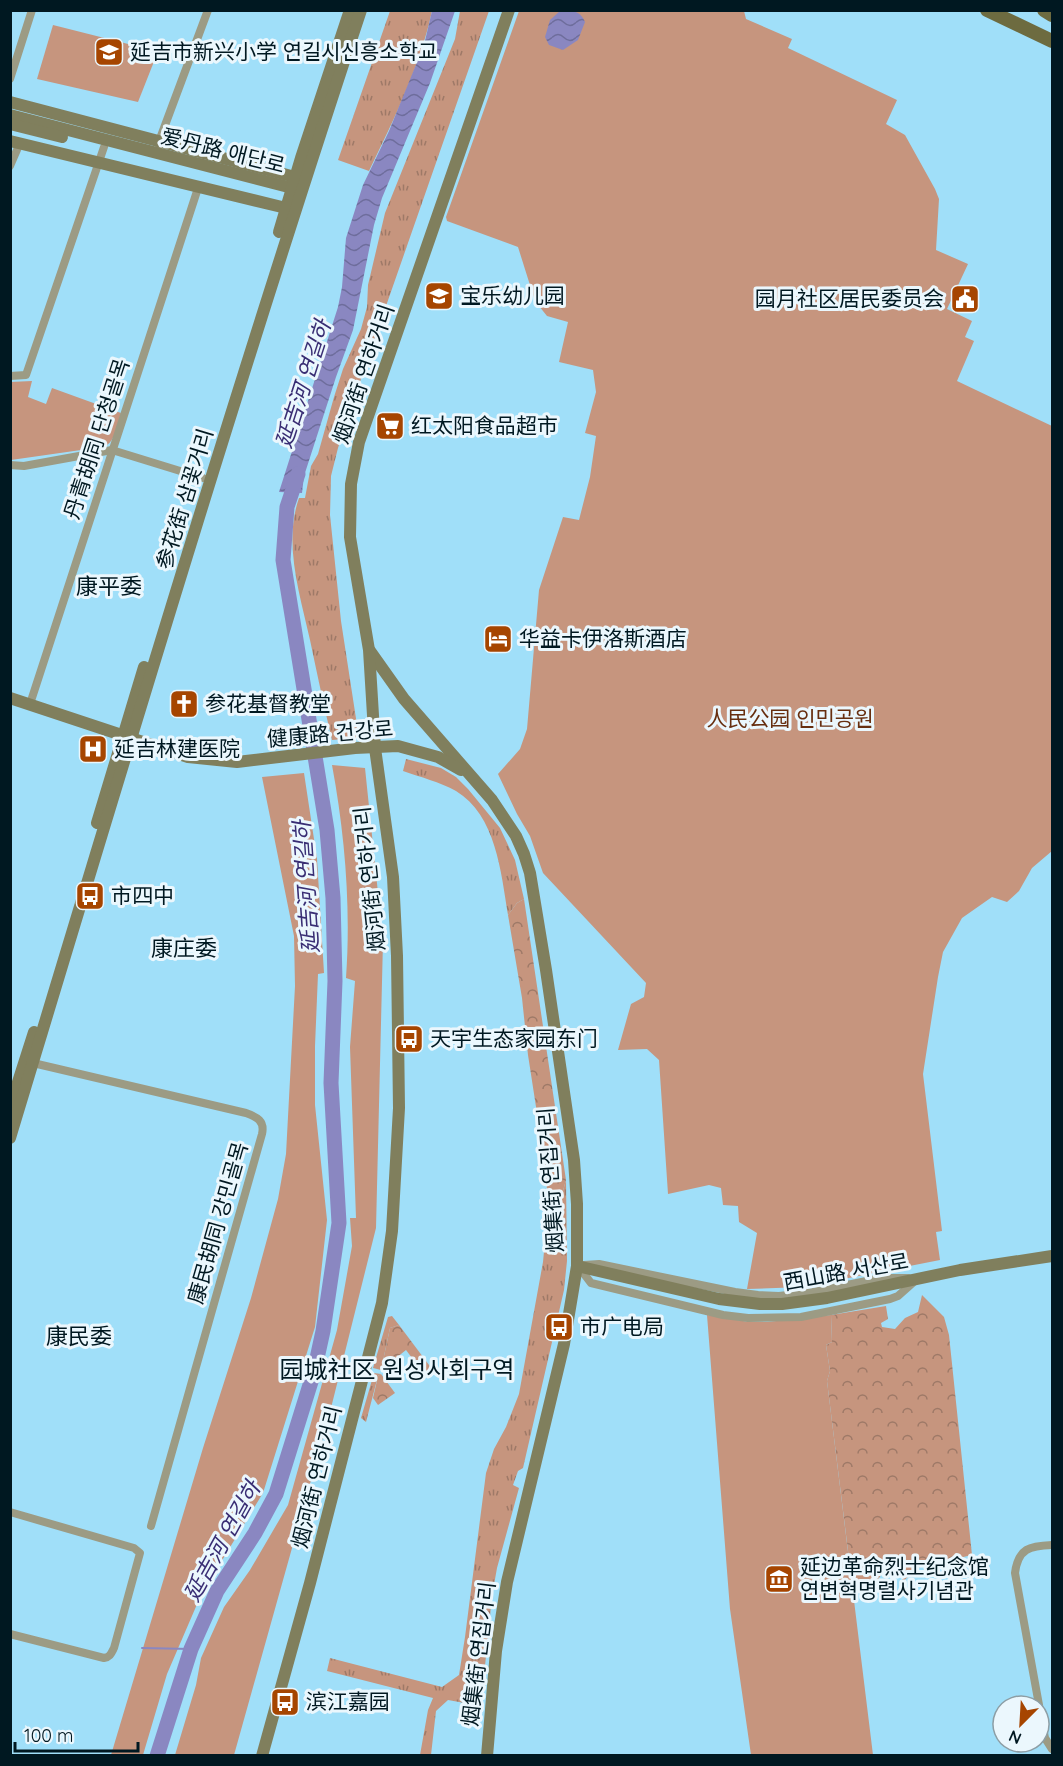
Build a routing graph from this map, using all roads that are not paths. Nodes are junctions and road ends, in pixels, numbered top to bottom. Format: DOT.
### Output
graph roads {
  1 [pos="32,10"];
  2 [pos="208,10"];
  3 [pos="350,10"];
  4 [pos="361,10"];
  5 [pos="509,10"];
  6 [pos="987,10"];
  7 [pos="1044,10"];
  8 [pos="1053,15"];
  9 [pos="1053,41"];
  10 [pos="10,80"];
  11 [pos="10,102"];
  12 [pos="10,115"];
  13 [pos="10,124"];
  14 [pos="160,141"];
  15 [pos="15,142"];
  16 [pos="104,147"];
  17 [pos="155,153"];
  18 [pos="99,163"];
  19 [pos="10,166"];
  20 [pos="199,186"];
  21 [pos="294,193"];
  22 [pos="10,376"];
  23 [pos="112,450"];
  24 [pos="11,468"];
  25 [pos="203,478"];
  26 [pos="369,650"];
  27 [pos="10,698"];
  28 [pos="30,704"];
  29 [pos="127,736"];
  30 [pos="375,748"];
  31 [pos="474,779"];
  32 [pos="33,1063"];
  33 [pos="10,1107"];
  34 [pos="10,1138"];
  35 [pos="1053,1256"];
  36 [pos="577,1266"];
  37 [pos="10,1512"];
  38 [pos="151,1526"];
  39 [pos="1053,1545"];
  40 [pos="10,1634"];
  41 [pos="1053,1749"];
  42 [pos="262,1755"];
  43 [pos="487,1755"];
  1 -- 10 [label="street"];
  2 -- 14 [label="street"];
  3 -- 21 [label="main road, 参花街 삼꽃거리"];
  4 -- 21 [label="main road, 参花街 삼꽃거리"];
  5 -- 26 [label="main road, 烟河街 연하거리"];
  6 -- 9 [label="main road"];
  7 -- 8 [label="main road"];
  11 -- 14 [label="main road, 爱丹路 애단로"];
  12 -- 17 [label="main road, 爱丹路 애단로"];
  13 -- 16 [label="main road, 爱丹路 애단로"];
  14 -- 17 [label="street"];
  14 -- 21 [label="main road, 爱丹路 애단로"];
  15 -- 18 [label="main road, 爱丹路 애단로"];
  15 -- 19 [label="street"];
  16 -- 18 [label="street"];
  16 -- 21 [label="main road, 爱丹路 애단로"];
  17 -- 21 [label="main road, 爱丹路 애단로"];
  18 -- 20 [label="main road, 爱丹路 애단로"];
  18 -- 22 [label="street"];
  20 -- 21 [label="main road, 爱丹路 애단로"];
  20 -- 23 [label="street, 丹青胡同 단청골목"];
  21 -- 25 [label="main road, 参花街 삼꽃거리"];
  21 -- 29 [label="main road, 参花街 삼꽃거리"];
  23 -- 24 [label="street"];
  23 -- 25 [label="street"];
  23 -- 28 [label="street, 丹青胡同 단청골목"];
  25 -- 29 [label="main road, 参花街 삼꽃거리"];
  26 -- 30 [label="main road, 烟河街 연하거리"];
  26 -- 31 [label="main road, 烟集街 연집거리"];
  27 -- 28 [label="main road, 健康路 건강로"];
  28 -- 29 [label="main road, 健康路 건강로"];
  29 -- 30 [label="main road, 健康路 건강로"];
  29 -- 32 [label="main road, 参花街 삼꽃거리"];
  29 -- 33 [label="main road, 参花街 삼꽃거리"];
  30 -- 31 [label="main road, 健康路 건강로"];
  30 -- 42 [label="main road, 烟河街 연하거리"];
  31 -- 36 [label="main road, 烟集街 연집거리"];
  32 -- 34 [label="main road, 参花街 삼꽃거리"];
  32 -- 38 [label="street, 康民胡同 강민골목"];
  35 -- 36 [label="main road, 西山路 서산로"];
  36 -- 43 [label="main road, 烟集街 연집거리"];
  37 -- 40 [label="street"];
  39 -- 41 [label="street"];
}
